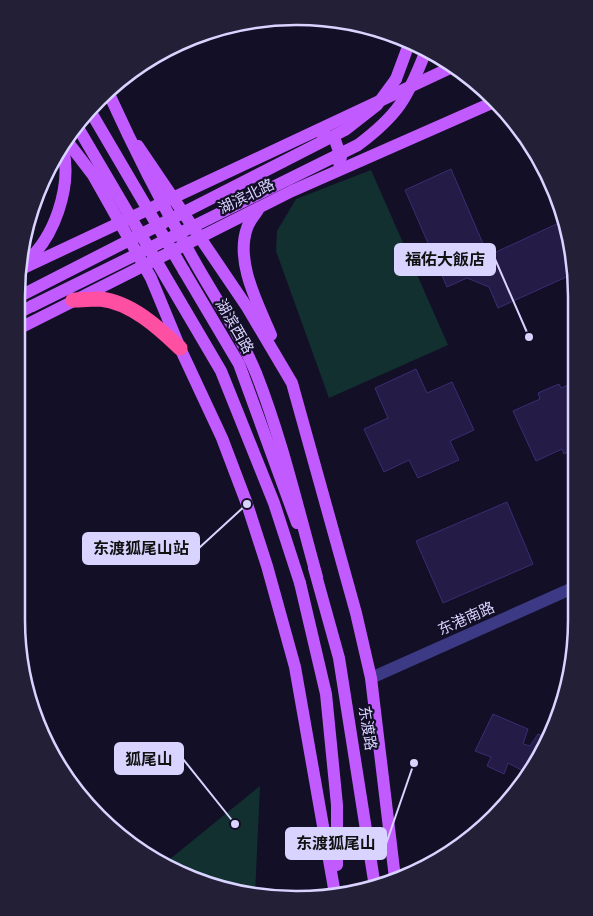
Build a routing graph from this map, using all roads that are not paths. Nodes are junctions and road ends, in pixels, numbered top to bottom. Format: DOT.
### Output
graph roads {
  1 [pos="407,49"];
  2 [pos="424,57"];
  3 [pos="446,70"];
  4 [pos="111,98"];
  5 [pos="107,103"];
  6 [pos="488,105"];
  7 [pos="93,116"];
  8 [pos="313,131"];
  9 [pos="80,132"];
  10 [pos="71,146"];
  11 [pos="65,155"];
  12 [pos="326,177"];
  13 [pos="173,197"];
  14 [pos="260,207"];
  15 [pos="120,222"];
  16 [pos="198,238"];
  17 [pos="27,261"];
  18 [pos="27,264"];
  19 [pos="144,265"];
  20 [pos="25,293"];
  21 [pos="72,300"];
  22 [pos="25,310"];
  23 [pos="25,324"];
  24 [pos="180,348"];
  25 [pos="292,383"];
  26 [pos="317,577"];
  27 [pos="568,590"];
  28 [pos="371,678"];
  29 [pos="354,743"];
  30 [pos="394,872"];
  31 [pos="382,878"];
  32 [pos="374,880"];
  33 [pos="335,888"];
  34 [pos="336,888"];
  1 -- 20 [label="main road, bridge"];
  2 -- 22 [label="main road, bridge"];
  3 -- 8 [label="main road, 湖滨北路"];
  4 -- 26 [label="main road, bridge"];
  5 -- 13 [label="main road"];
  6 -- 12 [label="main road, 湖滨北路"];
  7 -- 26 [label="main road, 湖滨西路, bridge"];
  8 -- 12 [label="main road"];
  8 -- 13 [label="main road, 湖滨北路"];
  9 -- 34 [label="main road, bridge"];
  10 -- 15 [label="main road"];
  11 -- 17 [label="main road"];
  12 -- 14 [label="main road, 湖滨北路"];
  13 -- 15 [label="main road, 湖滨北路"];
  13 -- 16 [label="main road"];
  14 -- 16 [label="main road, 湖滨北路"];
  14 -- 25 [label="main road"];
  15 -- 18 [label="main road, 湖滨北路"];
  15 -- 19 [label="main road"];
  16 -- 19 [label="main road, 湖滨北路"];
  16 -- 25 [label="main road"];
  19 -- 21 [label="main road, 湖滨北路"];
  19 -- 24 [label="main road"];
  21 -- 23 [label="main road, 湖滨北路"];
  21 -- 24 [label="highway"];
  24 -- 33 [label="main road"];
  25 -- 28 [label="main road"];
  26 -- 29 [label="main road, 东渡路"];
  27 -- 28 [label="street, 东港南路"];
  28 -- 30 [label="main road"];
  29 -- 31 [label="main road"];
  29 -- 32 [label="main road, 东渡路"];
}
